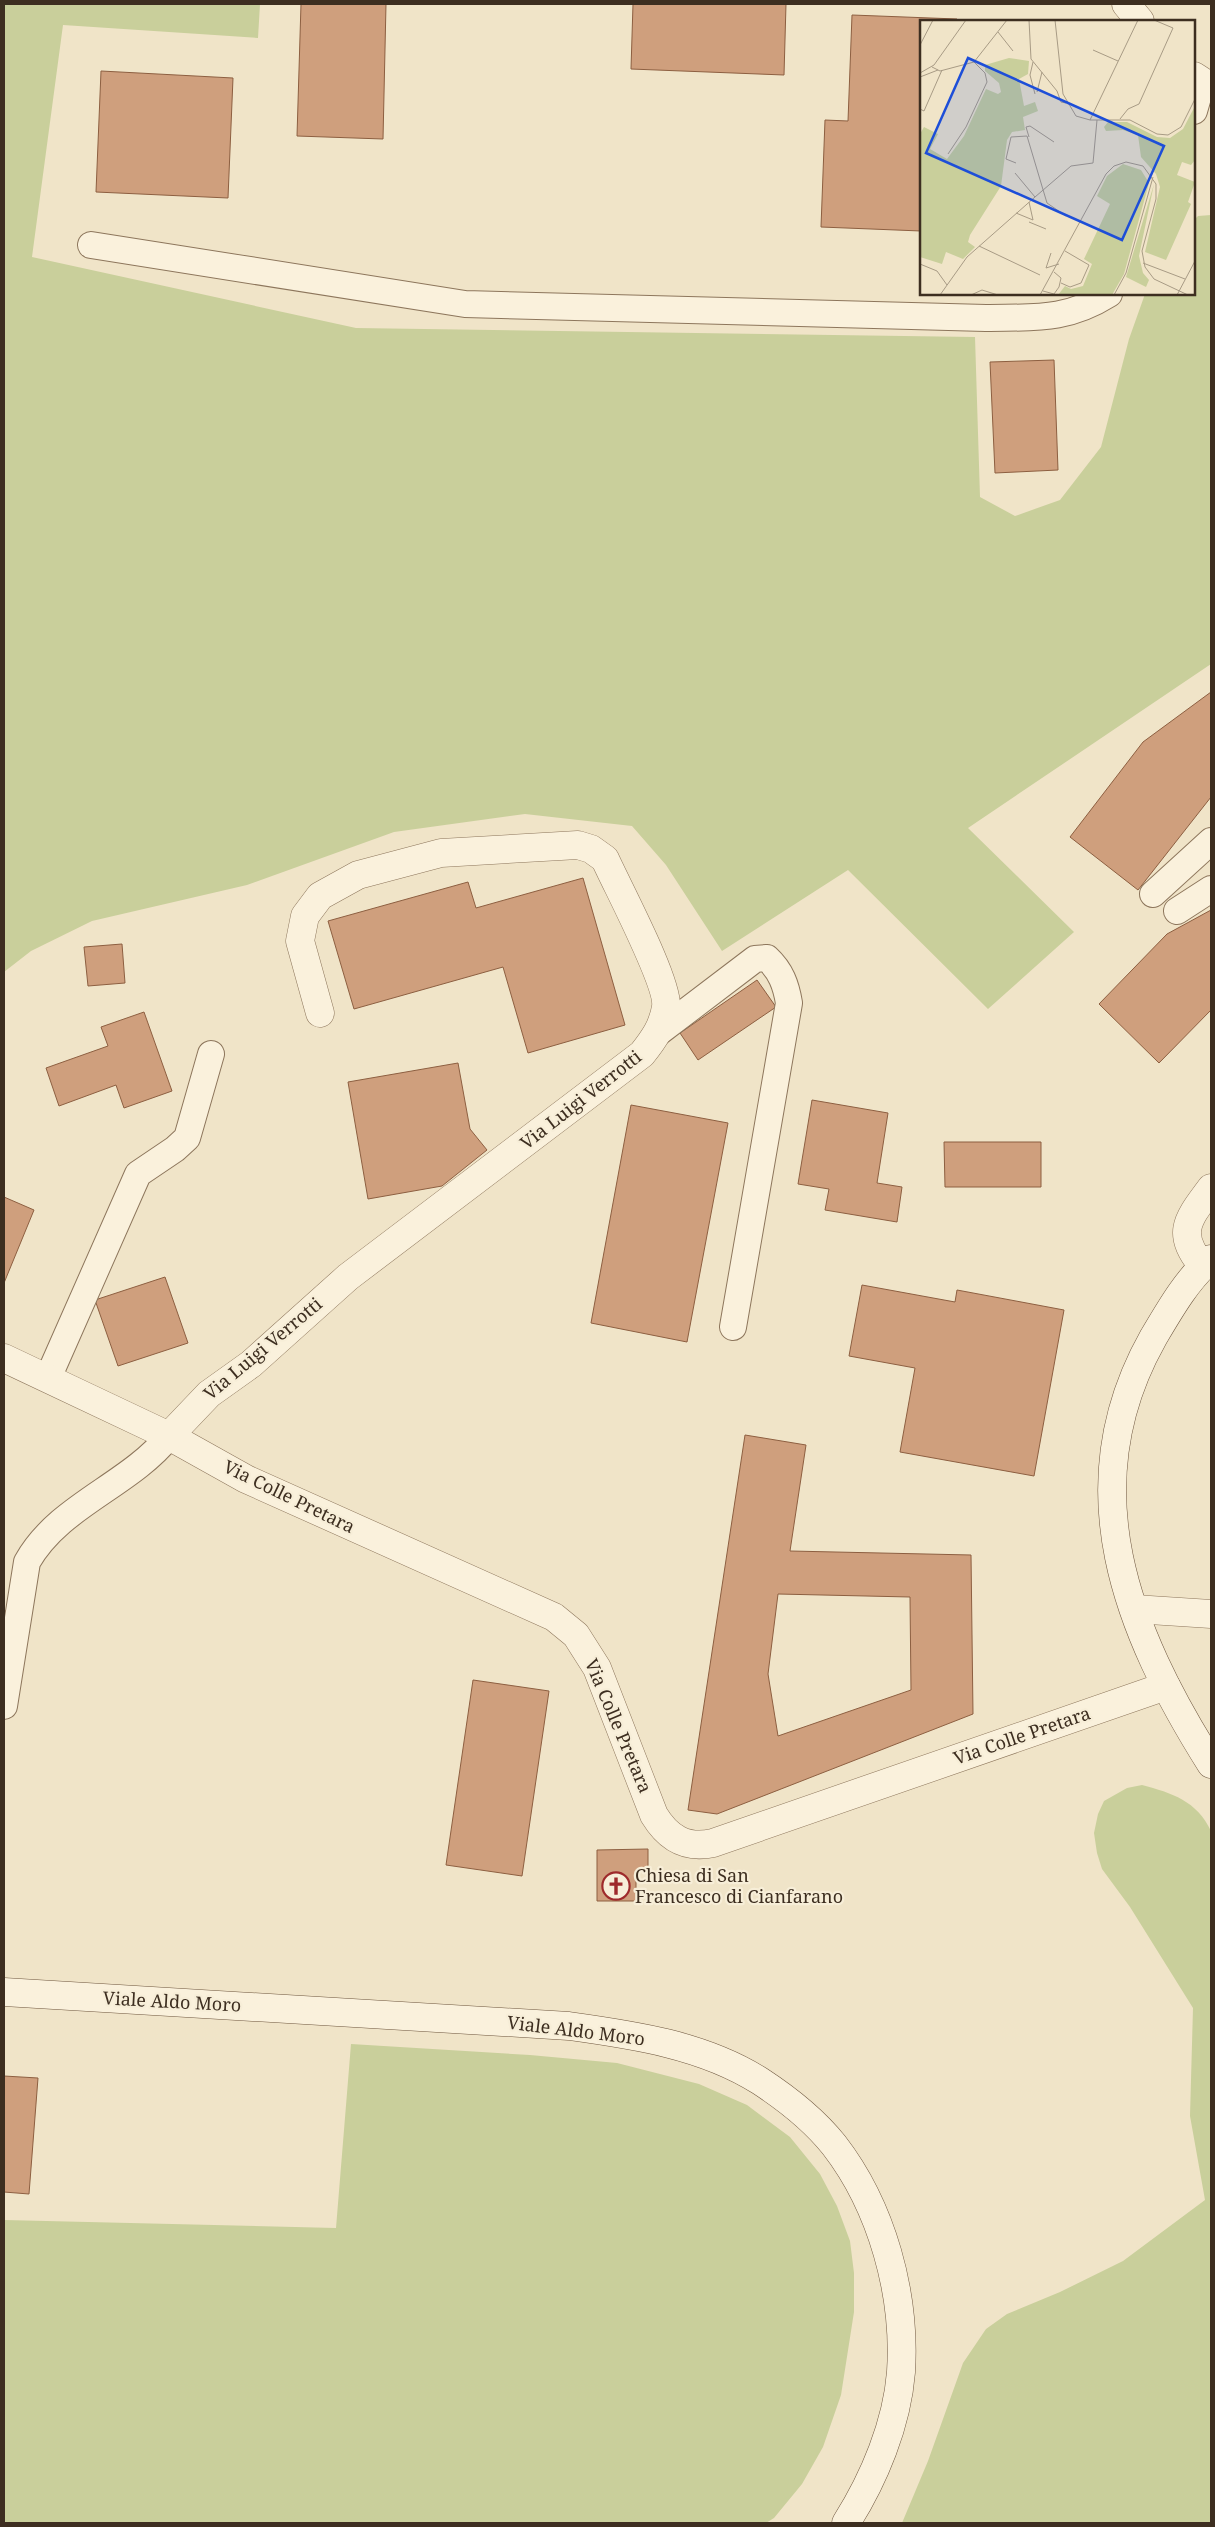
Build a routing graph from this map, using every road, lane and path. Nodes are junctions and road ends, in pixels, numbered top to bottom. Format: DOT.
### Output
graph roads {
  1 [pos="1126,4"];
  2 [pos="1139,20"];
  3 [pos="1202,82"];
  4 [pos="1195,107"];
  5 [pos="91,244"];
  6 [pos="1107,295"];
  7 [pos="1211,841"];
  8 [pos="1211,889"];
  9 [pos="1153,894"];
  10 [pos="1177,911"];
  11 [pos="320,1013"];
  12 [pos="659,1032"];
  13 [pos="211,1054"];
  14 [pos="1211,1188"];
  15 [pos="1207,1262"];
  16 [pos="733,1327"];
  17 [pos="4,1358"];
  18 [pos="48,1378"];
  19 [pos="169,1436"];
  20 [pos="1134,1609"];
  21 [pos="1211,1614"];
  22 [pos="1166,1686"];
  23 [pos="4,1706"];
  24 [pos="1211,1764"];
  25 [pos="4,1992"];
  26 [pos="846,2523"];
  1 -- 2 [label="street"];
  3 -- 4 [label="lane"];
  5 -- 6 [label="lane"];
  7 -- 9 [label="lane"];
  8 -- 10 [label="lane"];
  11 -- 12 [label="street, Via Luigi Verrotti"];
  12 -- 16 [label="lane"];
  12 -- 19 [label="street, Via Luigi Verrotti"];
  13 -- 18 [label="lane"];
  14 -- 15 [label="street"];
  15 -- 20 [label="street"];
  17 -- 18 [label="street, Via Colle Pretara"];
  18 -- 19 [label="street, Via Colle Pretara"];
  19 -- 22 [label="street, Via Colle Pretara"];
  19 -- 23 [label="lane"];
  20 -- 21 [label="street"];
  20 -- 22 [label="street"];
  22 -- 24 [label="street"];
  25 -- 26 [label="street, Viale Aldo Moro"];
}
